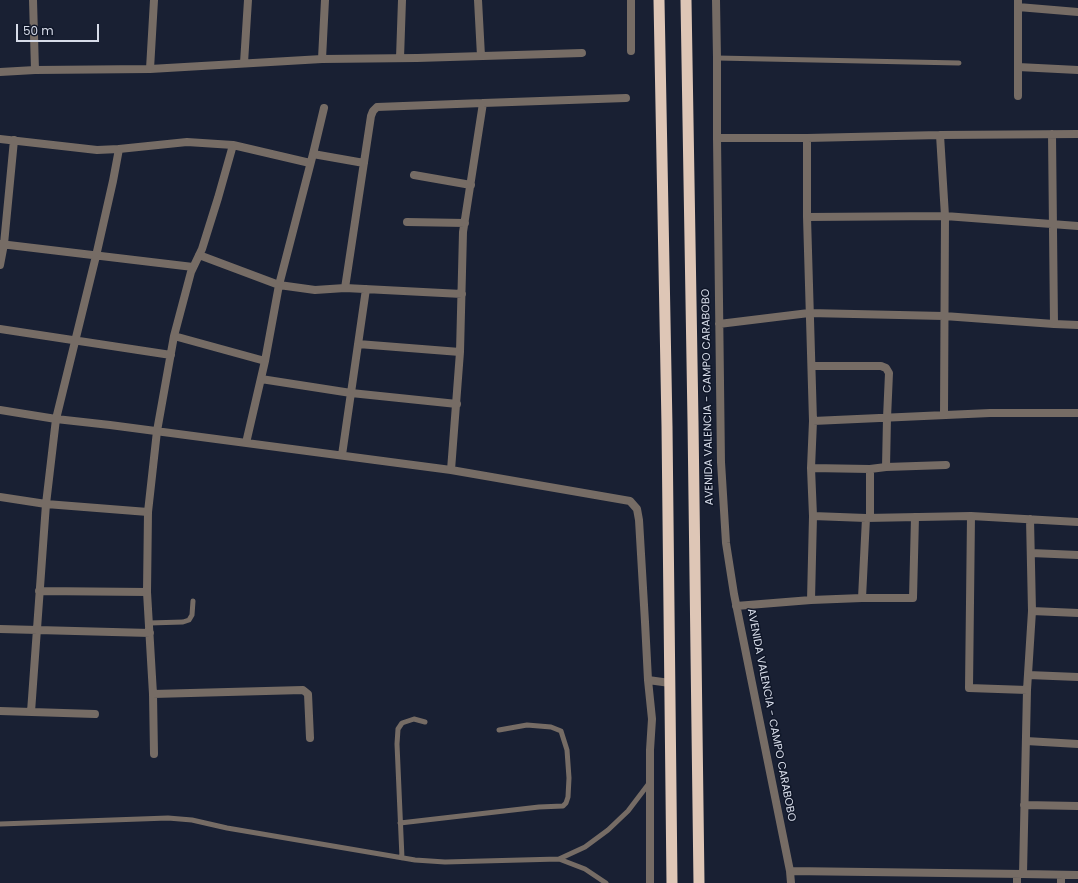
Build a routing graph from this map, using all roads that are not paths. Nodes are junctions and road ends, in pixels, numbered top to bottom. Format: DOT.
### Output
graph roads {
  1 [pos="33,0"];
  2 [pos="154,0"];
  3 [pos="248,0"];
  4 [pos="325,0"];
  5 [pos="402,0"];
  6 [pos="478,0"];
  7 [pos="631,0"];
  8 [pos="659,0"];
  9 [pos="686,0"];
  10 [pos="716,0"];
  11 [pos="1018,4"];
  12 [pos="1078,12"];
  13 [pos="631,51"];
  14 [pos="582,53"];
  15 [pos="482,56"];
  16 [pos="400,58"];
  17 [pos="717,58"];
  18 [pos="322,59"];
  19 [pos="244,63"];
  20 [pos="959,63"];
  21 [pos="1018,67"];
  22 [pos="35,70"];
  23 [pos="150,70"];
  24 [pos="1078,70"];
  25 [pos="0,72"];
  26 [pos="1018,96"];
  27 [pos="626,98"];
  28 [pos="483,103"];
  29 [pos="324,108"];
  30 [pos="1052,134"];
  31 [pos="1078,134"];
  32 [pos="940,135"];
  33 [pos="717,138"];
  34 [pos="807,138"];
  35 [pos="0,139"];
  36 [pos="14,140"];
  37 [pos="233,145"];
  38 [pos="119,149"];
  39 [pos="313,154"];
  40 [pos="310,163"];
  41 [pos="364,163"];
  42 [pos="414,175"];
  43 [pos="471,185"];
  44 [pos="945,216"];
  45 [pos="807,217"];
  46 [pos="408,222"];
  47 [pos="465,223"];
  48 [pos="1054,224"];
  49 [pos="1078,226"];
  50 [pos="2,244"];
  51 [pos="199,255"];
  52 [pos="96,256"];
  53 [pos="0,265"];
  54 [pos="193,267"];
  55 [pos="279,285"];
  56 [pos="345,288"];
  57 [pos="366,289"];
  58 [pos="462,294"];
  59 [pos="809,313"];
  60 [pos="944,316"];
  61 [pos="719,324"];
  62 [pos="1054,324"];
  63 [pos="1078,325"];
  64 [pos="0,328"];
  65 [pos="174,336"];
  66 [pos="75,340"];
  67 [pos="358,344"];
  68 [pos="460,352"];
  69 [pos="171,355"];
  70 [pos="265,361"];
  71 [pos="812,366"];
  72 [pos="261,379"];
  73 [pos="351,393"];
  74 [pos="457,404"];
  75 [pos="0,410"];
  76 [pos="1078,413"];
  77 [pos="944,414"];
  78 [pos="887,418"];
  79 [pos="56,419"];
  80 [pos="813,421"];
  81 [pos="156,431"];
  82 [pos="246,443"];
  83 [pos="342,455"];
  84 [pos="946,465"];
  85 [pos="886,467"];
  86 [pos="811,468"];
  87 [pos="870,469"];
  88 [pos="451,470"];
  89 [pos="0,497"];
  90 [pos="46,504"];
  91 [pos="148,512"];
  92 [pos="813,516"];
  93 [pos="971,516"];
  94 [pos="915,517"];
  95 [pos="868,518"];
  96 [pos="1030,520"];
  97 [pos="1078,522"];
  98 [pos="1031,553"];
  99 [pos="1078,555"];
  100 [pos="39,591"];
  101 [pos="147,592"];
  102 [pos="862,598"];
  103 [pos="811,600"];
  104 [pos="193,601"];
  105 [pos="736,606"];
  106 [pos="1032,611"];
  107 [pos="1078,613"];
  108 [pos="149,622"];
  109 [pos="0,628"];
  110 [pos="36,630"];
  111 [pos="150,633"];
  112 [pos="1028,675"];
  113 [pos="1078,677"];
  114 [pos="648,680"];
  115 [pos="670,683"];
  116 [pos="1027,690"];
  117 [pos="153,694"];
  118 [pos="0,710"];
  119 [pos="31,712"];
  120 [pos="95,714"];
  121 [pos="425,722"];
  122 [pos="499,730"];
  123 [pos="310,738"];
  124 [pos="1026,742"];
  125 [pos="1078,744"];
  126 [pos="154,754"];
  127 [pos="650,781"];
  128 [pos="1024,805"];
  129 [pos="1078,806"];
  130 [pos="400,823"];
  131 [pos="0,824"];
  132 [pos="402,858"];
  133 [pos="558,859"];
  134 [pos="790,871"];
  135 [pos="1020,874"];
  136 [pos="1078,875"];
  137 [pos="1061,879"];
  138 [pos="606,883"];
  139 [pos="650,883"];
  140 [pos="672,883"];
  141 [pos="699,883"];
  142 [pos="791,883"];
  143 [pos="1017,883"];
  1 -- 22 [label="street"];
  2 -- 23 [label="street"];
  3 -- 19 [label="street"];
  4 -- 18 [label="street"];
  5 -- 16 [label="street"];
  6 -- 15 [label="street"];
  7 -- 13 [label="street"];
  8 -- 115 [label="highway"];
  9 -- 141 [label="highway, AVENIDA VALENCIA - CAMPO CARABOBO"];
  10 -- 17 [label="street, AVENIDA VALENCIA - CAMPO CARABOBO"];
  11 -- 12 [label="street"];
  11 -- 21 [label="street"];
  14 -- 15 [label="street"];
  15 -- 16 [label="street"];
  16 -- 18 [label="street"];
  17 -- 20 [label="lane"];
  17 -- 33 [label="street, AVENIDA VALENCIA - CAMPO CARABOBO"];
  18 -- 19 [label="street"];
  19 -- 23 [label="street"];
  21 -- 24 [label="street"];
  21 -- 26 [label="street"];
  22 -- 23 [label="street"];
  22 -- 25 [label="street"];
  27 -- 28 [label="street"];
  28 -- 41 [label="street"];
  28 -- 43 [label="street"];
  29 -- 39 [label="street"];
  30 -- 31 [label="street"];
  30 -- 32 [label="street"];
  30 -- 48 [label="street"];
  32 -- 34 [label="street"];
  32 -- 44 [label="street"];
  33 -- 34 [label="street"];
  33 -- 61 [label="street, AVENIDA VALENCIA - CAMPO CARABOBO"];
  34 -- 45 [label="street"];
  35 -- 36 [label="street"];
  36 -- 38 [label="street"];
  36 -- 50 [label="street"];
  37 -- 38 [label="street"];
  37 -- 40 [label="street"];
  37 -- 51 [label="street"];
  38 -- 52 [label="street"];
  39 -- 40 [label="street"];
  39 -- 41 [label="street"];
  40 -- 55 [label="street"];
  41 -- 56 [label="street"];
  42 -- 43 [label="street"];
  43 -- 47 [label="street"];
  44 -- 45 [label="street"];
  44 -- 48 [label="street"];
  44 -- 60 [label="street"];
  45 -- 59 [label="street"];
  46 -- 47 [label="street"];
  47 -- 58 [label="street"];
  48 -- 49 [label="street"];
  48 -- 62 [label="street"];
  50 -- 52 [label="street"];
  50 -- 53 [label="street"];
  51 -- 54 [label="street"];
  51 -- 55 [label="street"];
  52 -- 54 [label="street"];
  52 -- 66 [label="street"];
  54 -- 65 [label="street"];
  55 -- 56 [label="street"];
  55 -- 70 [label="street"];
  56 -- 57 [label="street"];
  57 -- 58 [label="street"];
  57 -- 67 [label="street"];
  58 -- 68 [label="street"];
  59 -- 60 [label="street"];
  59 -- 61 [label="street"];
  59 -- 71 [label="street"];
  60 -- 62 [label="street"];
  60 -- 77 [label="street"];
  61 -- 105 [label="street, AVENIDA VALENCIA - CAMPO CARABOBO"];
  62 -- 63 [label="street"];
  64 -- 66 [label="street"];
  65 -- 69 [label="street"];
  65 -- 70 [label="street"];
  66 -- 69 [label="street"];
  66 -- 79 [label="street"];
  67 -- 68 [label="street"];
  67 -- 73 [label="street"];
  68 -- 74 [label="street"];
  69 -- 81 [label="street"];
  70 -- 72 [label="street"];
  71 -- 78 [label="street"];
  71 -- 80 [label="street"];
  72 -- 73 [label="street"];
  72 -- 82 [label="street"];
  73 -- 74 [label="street"];
  73 -- 83 [label="street"];
  74 -- 88 [label="street"];
  75 -- 79 [label="street"];
  76 -- 77 [label="street"];
  77 -- 78 [label="street"];
  78 -- 80 [label="street"];
  78 -- 85 [label="street"];
  79 -- 81 [label="street"];
  79 -- 90 [label="street"];
  80 -- 86 [label="street"];
  81 -- 82 [label="street"];
  81 -- 91 [label="street"];
  82 -- 83 [label="street"];
  83 -- 88 [label="street"];
  84 -- 85 [label="street"];
  85 -- 87 [label="street"];
  86 -- 87 [label="street"];
  86 -- 92 [label="street"];
  87 -- 95 [label="street"];
  88 -- 114 [label="street"];
  89 -- 90 [label="street"];
  90 -- 91 [label="street"];
  90 -- 100 [label="street"];
  91 -- 101 [label="street"];
  92 -- 95 [label="street"];
  92 -- 103 [label="street"];
  93 -- 94 [label="street"];
  93 -- 96 [label="street"];
  93 -- 116 [label="street"];
  94 -- 95 [label="street"];
  94 -- 102 [label="street"];
  95 -- 102 [label="street"];
  96 -- 97 [label="street"];
  96 -- 98 [label="street"];
  98 -- 99 [label="street"];
  98 -- 106 [label="street"];
  100 -- 101 [label="street"];
  100 -- 110 [label="street"];
  101 -- 108 [label="street"];
  102 -- 103 [label="street"];
  103 -- 105 [label="street"];
  104 -- 108 [label="lane"];
  105 -- 134 [label="street, AVENIDA VALENCIA - CAMPO CARABOBO"];
  106 -- 107 [label="street"];
  106 -- 112 [label="street"];
  108 -- 111 [label="street"];
  109 -- 110 [label="street"];
  110 -- 111 [label="street"];
  110 -- 119 [label="street"];
  111 -- 117 [label="street"];
  112 -- 113 [label="street"];
  112 -- 116 [label="street"];
  114 -- 115 [label="street"];
  114 -- 127 [label="street"];
  115 -- 140 [label="highway"];
  116 -- 124 [label="street"];
  117 -- 123 [label="street"];
  117 -- 126 [label="street"];
  118 -- 119 [label="street"];
  119 -- 120 [label="street"];
  121 -- 130 [label="lane"];
  122 -- 130 [label="lane"];
  124 -- 125 [label="street"];
  124 -- 128 [label="street"];
  127 -- 133 [label="lane"];
  127 -- 139 [label="street"];
  128 -- 129 [label="street"];
  128 -- 135 [label="street"];
  130 -- 132 [label="lane"];
  131 -- 132 [label="lane"];
  132 -- 133 [label="lane"];
  133 -- 138 [label="lane"];
  134 -- 135 [label="street"];
  134 -- 142 [label="street, AVENIDA VALENCIA - CAMPO CARABOBO"];
  135 -- 137 [label="street"];
  135 -- 143 [label="street"];
  136 -- 137 [label="street"];
}
